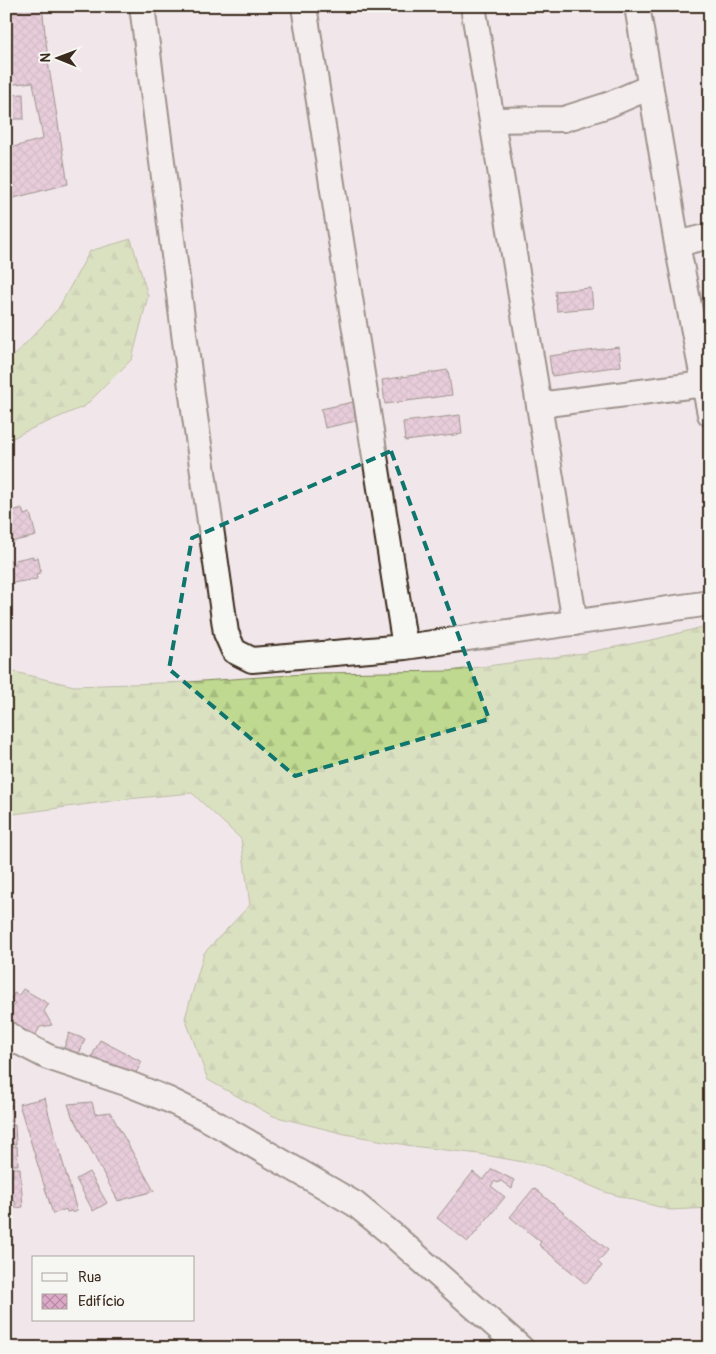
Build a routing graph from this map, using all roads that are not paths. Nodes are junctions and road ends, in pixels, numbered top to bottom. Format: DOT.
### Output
graph roads {
  1 [pos="142,6"];
  2 [pos="304,6"];
  3 [pos="473,6"];
  4 [pos="636,6"];
  5 [pos="650,87"];
  6 [pos="492,120"];
  7 [pos="710,236"];
  8 [pos="677,244"];
  9 [pos="704,384"];
  10 [pos="539,405"];
  11 [pos="710,414"];
  12 [pos="710,603"];
  13 [pos="575,622"];
  14 [pos="405,647"];
  15 [pos="6,1033"];
  16 [pos="521,1348"];
  1 -- 14 [label="street"];
  2 -- 14 [label="street"];
  3 -- 6 [label="street"];
  4 -- 5 [label="street"];
  5 -- 6 [label="street"];
  5 -- 8 [label="street"];
  6 -- 10 [label="street"];
  7 -- 8 [label="street"];
  8 -- 9 [label="street"];
  9 -- 10 [label="street"];
  9 -- 11 [label="street"];
  10 -- 13 [label="street"];
  12 -- 13 [label="street"];
  13 -- 14 [label="street"];
  15 -- 16 [label="street"];
}
